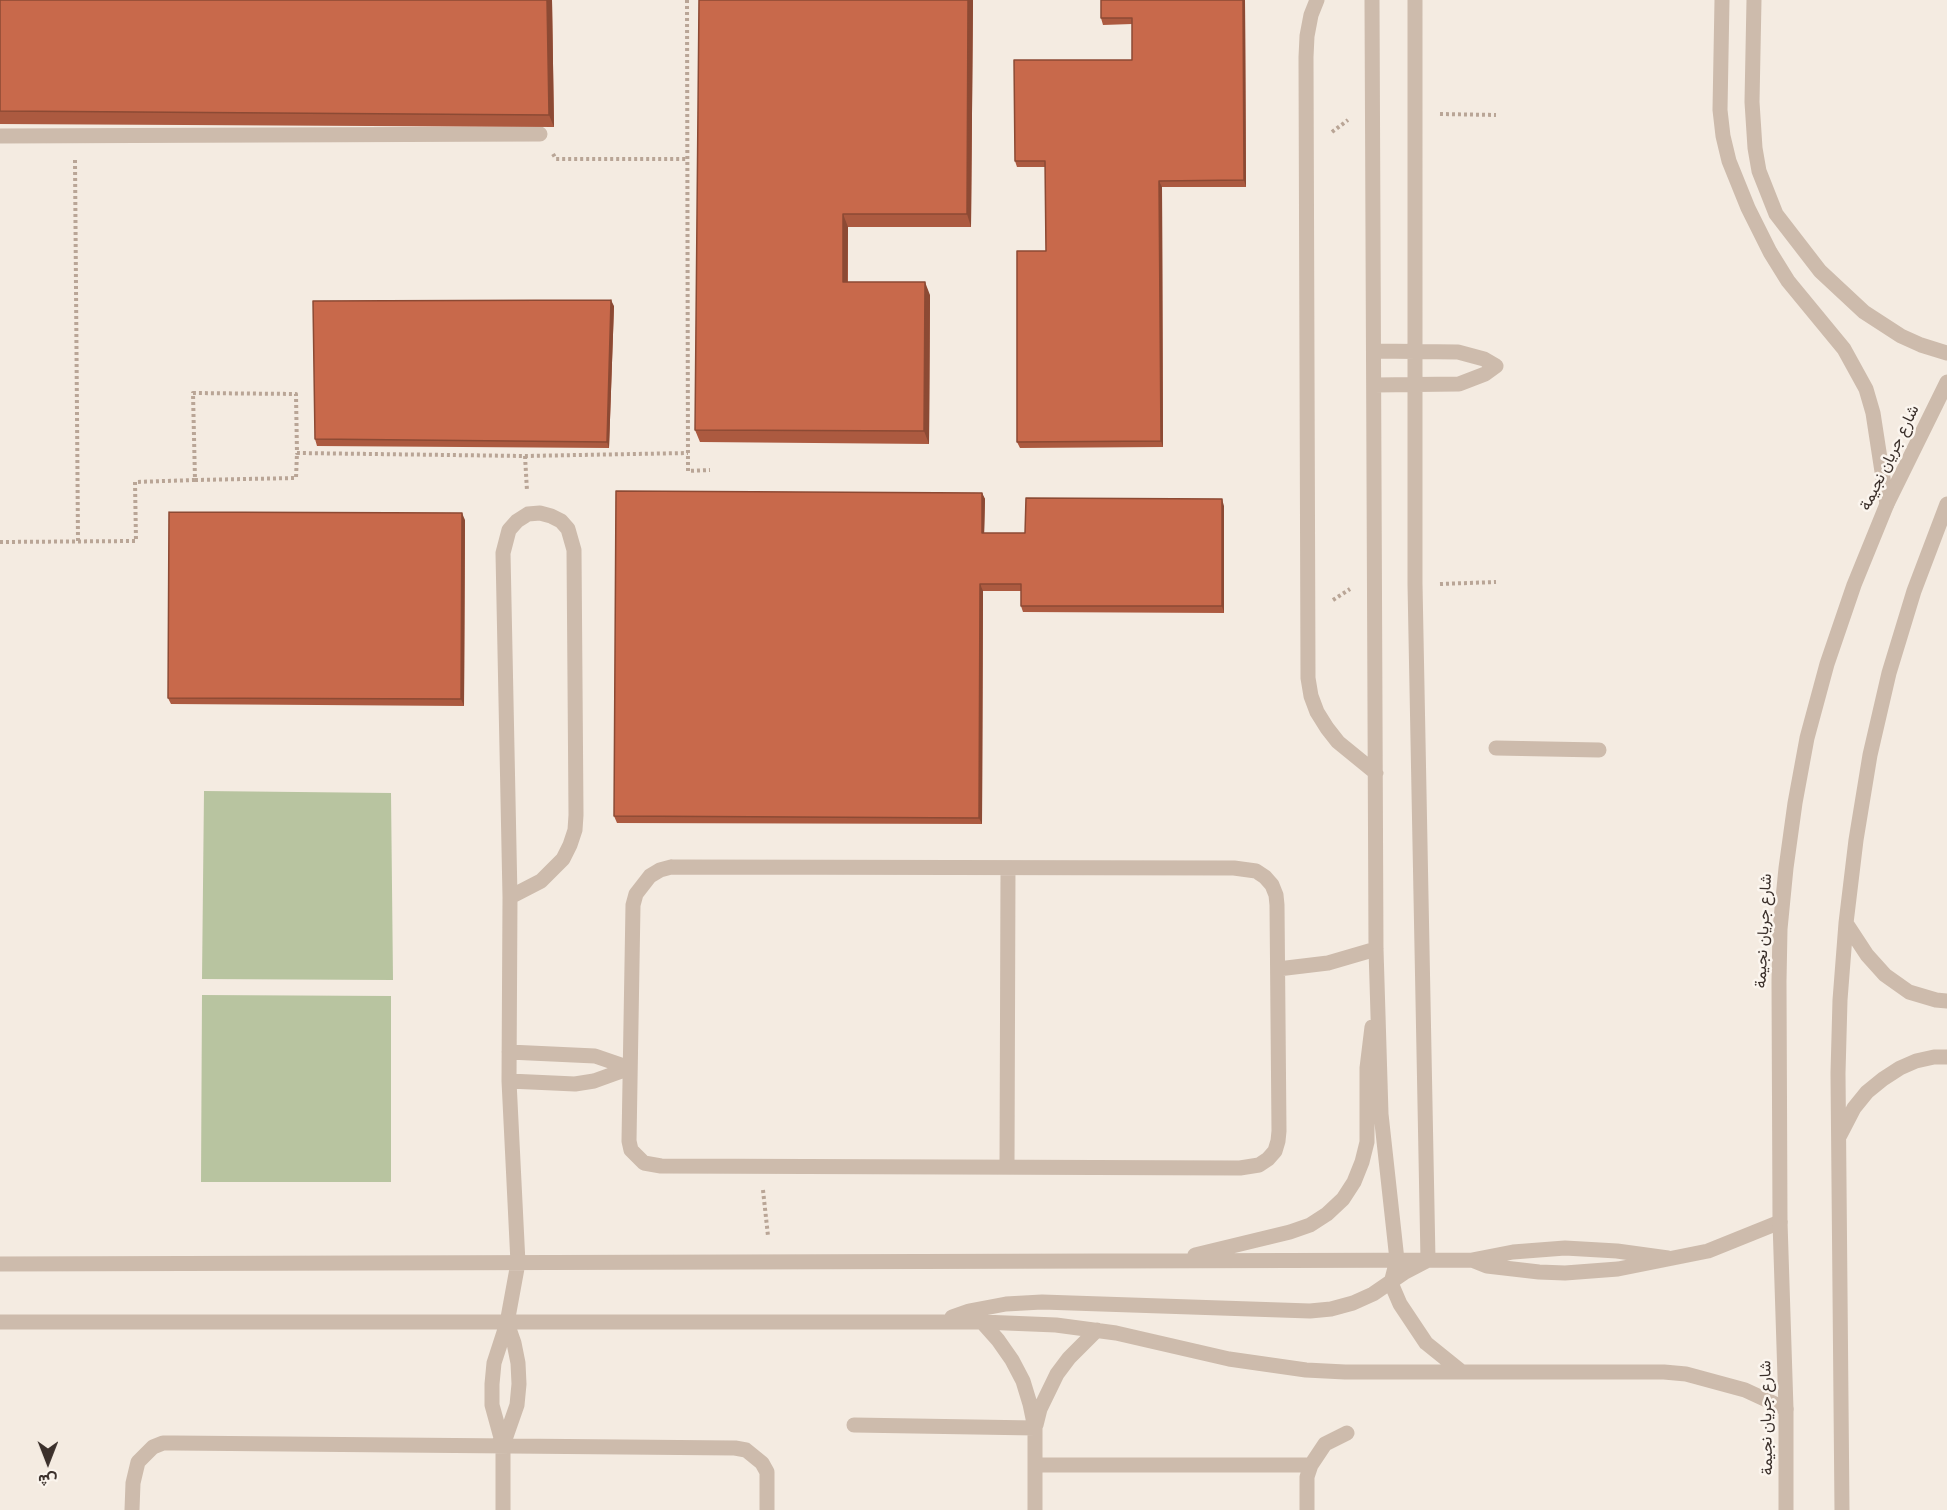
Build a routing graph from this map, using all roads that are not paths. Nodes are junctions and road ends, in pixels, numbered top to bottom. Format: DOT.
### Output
graph roads {
  1 [pos="1317,0"];
  2 [pos="1372,0"];
  3 [pos="1415,0"];
  4 [pos="1722,0"];
  5 [pos="1754,0"];
  6 [pos="540,134"];
  7 [pos="0,136"];
  8 [pos="1374,351"];
  9 [pos="1415,351"];
  10 [pos="1947,352"];
  11 [pos="1947,382"];
  12 [pos="1374,385"];
  13 [pos="1415,385"];
  14 [pos="1887,504"];
  15 [pos="1947,504"];
  16 [pos="1496,748"];
  17 [pos="1599,750"];
  18 [pos="1376,773"];
  19 [pos="1008,868"];
  20 [pos="510,897"];
  21 [pos="1846,923"];
  22 [pos="1376,949"];
  23 [pos="1278,969"];
  24 [pos="1947,1001"];
  25 [pos="1378,1006"];
  26 [pos="509,1052"];
  27 [pos="1947,1057"];
  28 [pos="630,1068"];
  29 [pos="509,1081"];
  30 [pos="1839,1137"];
  31 [pos="1007,1167"];
  32 [pos="1780,1222"];
  33 [pos="1668,1258"];
  34 [pos="1397,1260"];
  35 [pos="1428,1260"];
  36 [pos="1472,1260"];
  37 [pos="1171,1261"];
  38 [pos="518,1263"];
  39 [pos="0,1264"];
  40 [pos="1392,1283"];
  41 [pos="0,1322"];
  42 [pos="982,1322"];
  43 [pos="507,1323"];
  44 [pos="934,1323"];
  45 [pos="1097,1330"];
  46 [pos="1462,1372"];
  47 [pos="1786,1409"];
  48 [pos="854,1425"];
  49 [pos="1035,1428"];
  50 [pos="1347,1433"];
  51 [pos="503,1445"];
  52 [pos="1035,1465"];
  53 [pos="1311,1465"];
  54 [pos="132,1510"];
  55 [pos="503,1510"];
  56 [pos="767,1510"];
  57 [pos="1035,1510"];
  58 [pos="1307,1510"];
  59 [pos="1786,1510"];
  60 [pos="1842,1510"];
  1 -- 18 [label="street"];
  2 -- 8 [label="street"];
  3 -- 9 [label="street"];
  4 -- 14 [label="street"];
  5 -- 10 [label="street"];
  6 -- 7 [label="street"];
  8 -- 9 [label="street"];
  8 -- 12 [label="street"];
  9 -- 13 [label="street"];
  9 -- 13 [label="street"];
  11 -- 14 [label="street, شارع جريان نجيمة"];
  12 -- 13 [label="street"];
  12 -- 18 [label="street"];
  13 -- 35 [label="street"];
  14 -- 32 [label="street, شارع جريان نجيمة"];
  15 -- 21 [label="street"];
  16 -- 17 [label="street"];
  18 -- 22 [label="street"];
  19 -- 23 [label="street"];
  19 -- 28 [label="street"];
  19 -- 31 [label="street"];
  20 -- 20 [label="street"];
  20 -- 26 [label="street"];
  21 -- 24 [label="street"];
  21 -- 30 [label="street"];
  22 -- 23 [label="street"];
  22 -- 25 [label="street"];
  23 -- 31 [label="street"];
  25 -- 34 [label="street"];
  25 -- 37 [label="street"];
  26 -- 28 [label="street"];
  26 -- 29 [label="street"];
  27 -- 30 [label="street"];
  28 -- 29 [label="street"];
  28 -- 31 [label="street"];
  29 -- 38 [label="street"];
  30 -- 60 [label="street"];
  32 -- 33 [label="street"];
  32 -- 47 [label="street, شارع جريان نجيمة"];
  33 -- 36 [label="street"];
  33 -- 36 [label="street"];
  34 -- 35 [label="street"];
  34 -- 37 [label="street"];
  34 -- 40 [label="street"];
  35 -- 36 [label="street"];
  35 -- 40 [label="street"];
  37 -- 38 [label="street"];
  38 -- 39 [label="street"];
  38 -- 43 [label="street"];
  40 -- 44 [label="street"];
  40 -- 46 [label="street"];
  41 -- 43 [label="street"];
  42 -- 44 [label="street"];
  42 -- 45 [label="street"];
  42 -- 49 [label="street"];
  43 -- 44 [label="street"];
  43 -- 51 [label="street"];
  43 -- 51 [label="street"];
  45 -- 46 [label="street"];
  45 -- 49 [label="street"];
  46 -- 47 [label="street"];
  47 -- 59 [label="street, شارع جريان نجيمة"];
  48 -- 49 [label="street"];
  49 -- 52 [label="street"];
  50 -- 53 [label="street"];
  51 -- 54 [label="street"];
  51 -- 55 [label="street"];
  51 -- 56 [label="street"];
  52 -- 53 [label="street"];
  52 -- 57 [label="street"];
  53 -- 58 [label="street"];
}
